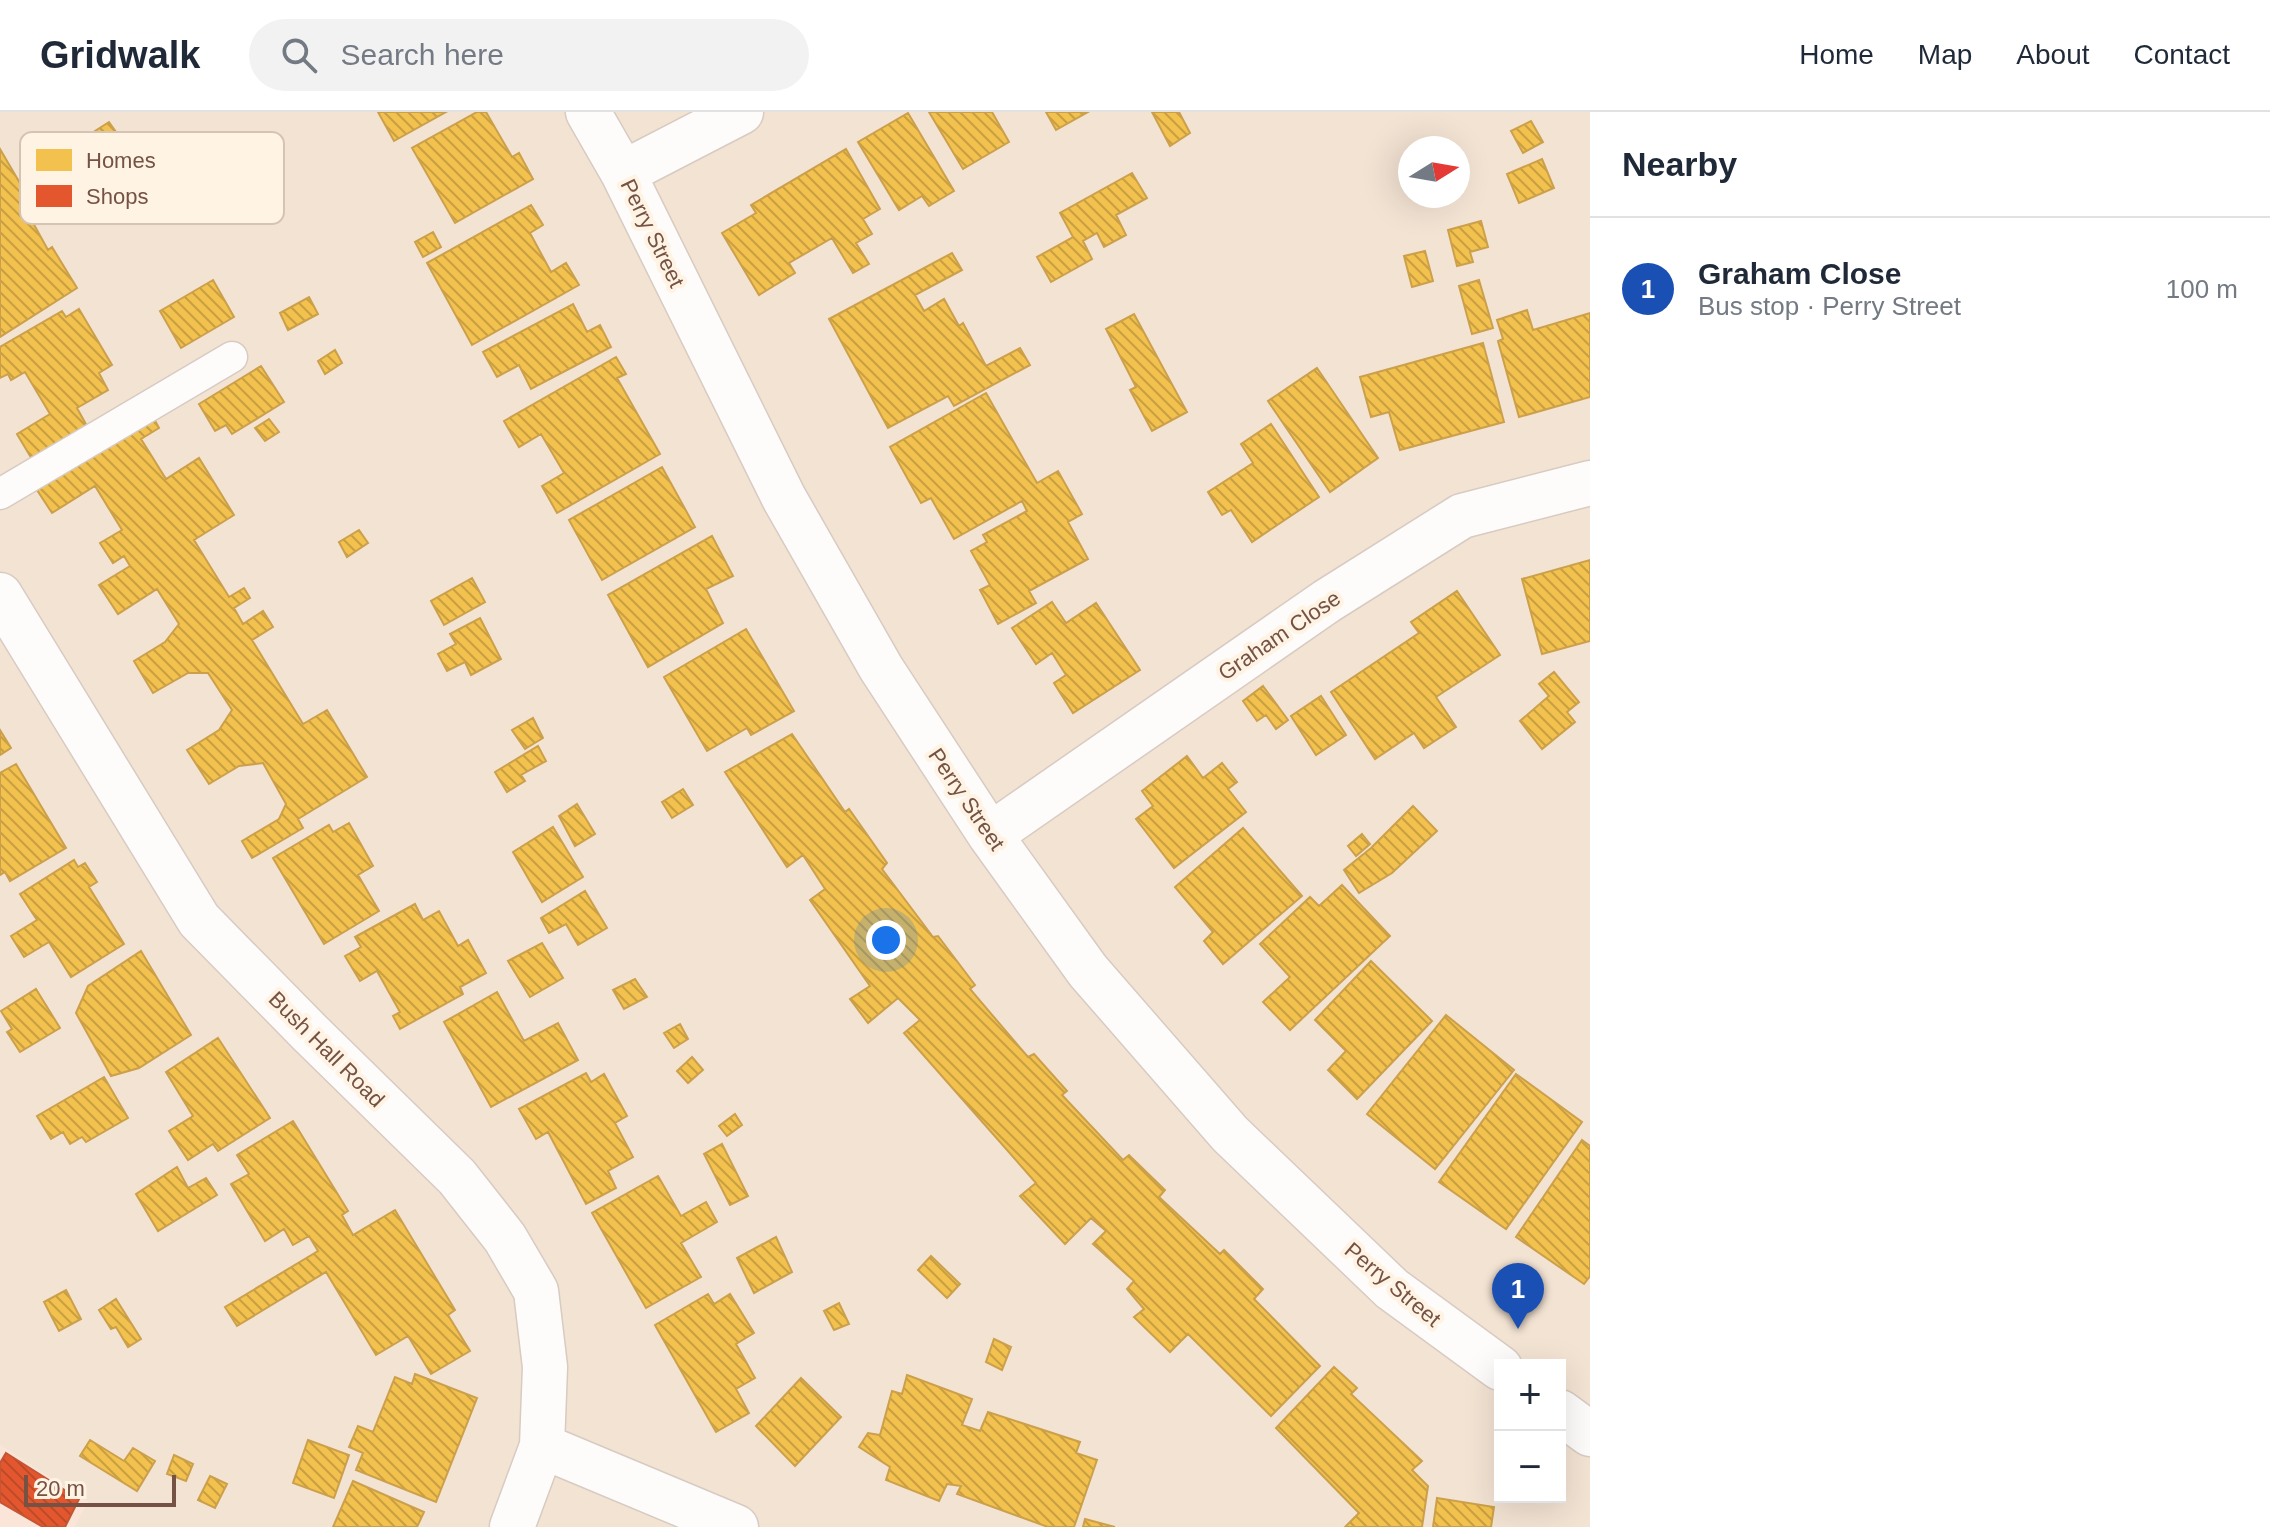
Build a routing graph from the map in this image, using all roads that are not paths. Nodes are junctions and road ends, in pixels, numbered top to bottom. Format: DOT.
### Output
graph roads {
  1 [pos="588,112"];
  2 [pos="741,112"];
  3 [pos="623,173"];
  4 [pos="232,357"];
  5 [pos="1590,483"];
  6 [pos="0,494"];
  7 [pos="0,595"];
  8 [pos="990,835"];
  9 [pos="1494,1364"];
  10 [pos="1566,1416"];
  11 [pos="1590,1434"];
  12 [pos="542,1446"];
  13 [pos="512,1527"];
  14 [pos="736,1527"];
  1 -- 3 [label="street, Perry Street"];
  2 -- 3 [label="street"];
  3 -- 8 [label="street, Perry Street"];
  4 -- 6 [label="lane"];
  5 -- 8 [label="street, Graham Close"];
  7 -- 12 [label="street, Bush Hall Road"];
  8 -- 9 [label="street, Perry Street"];
  10 -- 11 [label="street"];
  12 -- 13 [label="street, Bush Hall Road"];
  12 -- 14 [label="street"];
}
